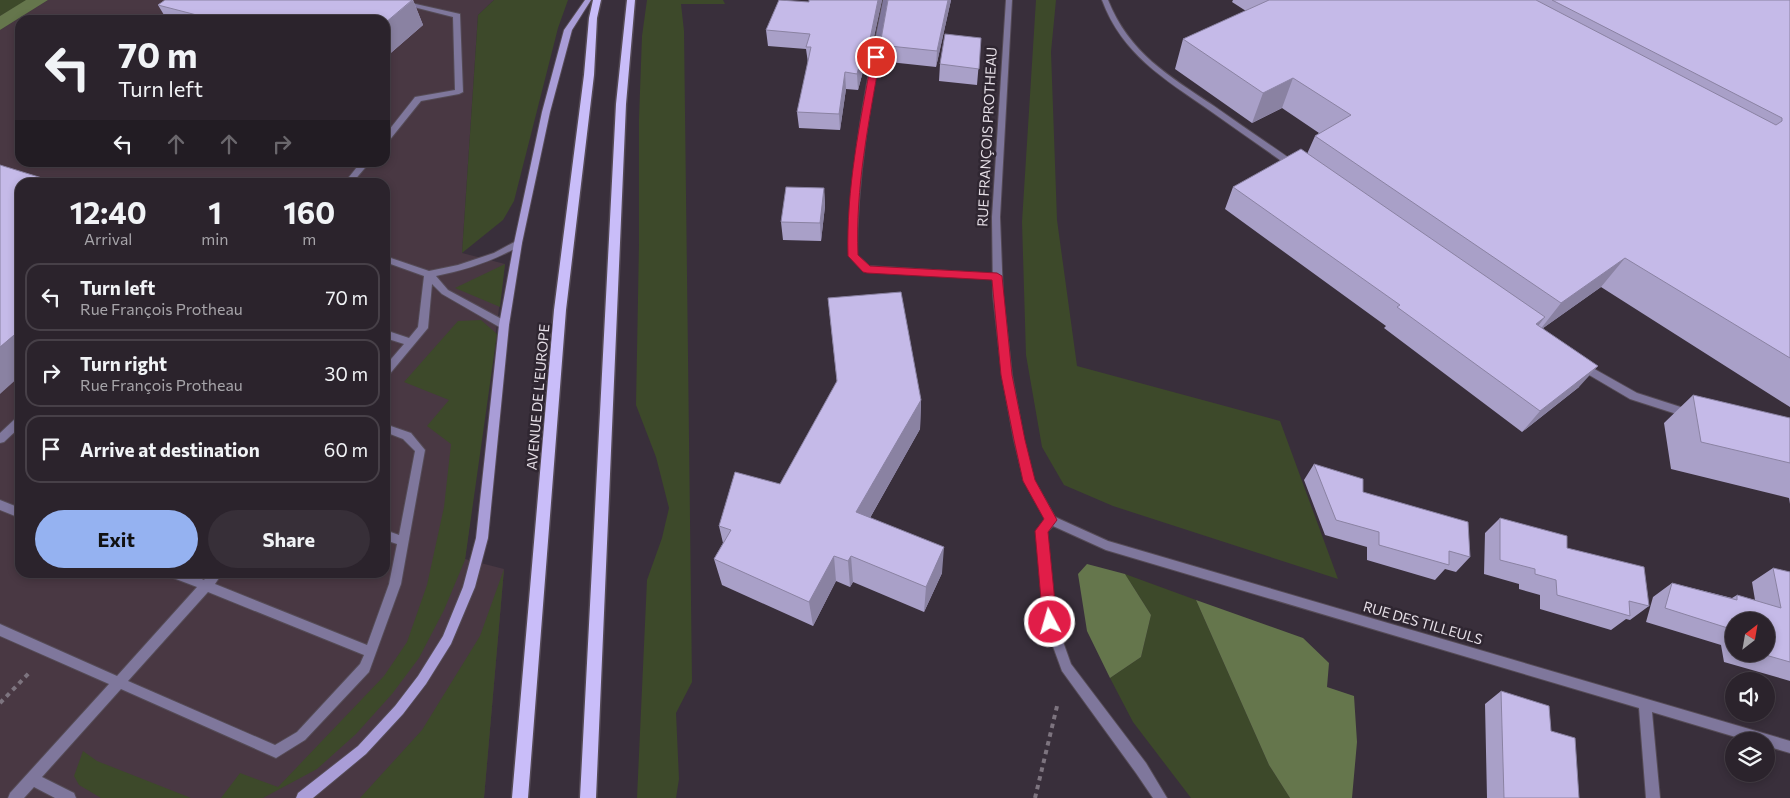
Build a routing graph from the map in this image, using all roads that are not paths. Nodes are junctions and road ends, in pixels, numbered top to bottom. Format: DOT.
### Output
graph roads {
  1 [pos="389,0"];
  2 [pos="588,0"];
  3 [pos="597,0"];
  4 [pos="631,0"];
  5 [pos="886,0"];
  6 [pos="1009,0"];
  7 [pos="1105,0"];
  8 [pos="390,134"];
  9 [pos="362,167"];
  10 [pos="1301,171"];
  11 [pos="352,178"];
  12 [pos="518,243"];
  13 [pos="390,260"];
  14 [pos="430,274"];
  15 [pos="997,276"];
  16 [pos="504,325"];
  17 [pos="390,336"];
  18 [pos="411,342"];
  19 [pos="1577,363"];
  20 [pos="390,367"];
  21 [pos="1699,416"];
  22 [pos="15,426"];
  23 [pos="390,430"];
  24 [pos="0,439"];
  25 [pos="0,505"];
  26 [pos="15,511"];
  27 [pos="1051,520"];
  28 [pos="390,537"];
  29 [pos="403,541"];
  30 [pos="187,578"];
  31 [pos="213,578"];
  32 [pos="206,586"];
  33 [pos="0,630"];
  34 [pos="371,652"];
  35 [pos="119,683"];
  36 [pos="1645,704"];
  37 [pos="1790,747"];
  38 [pos="32,779"];
  39 [pos="15,798"];
  40 [pos="69,798"];
  41 [pos="303,798"];
  42 [pos="520,798"];
  43 [pos="588,798"];
  44 [pos="1160,798"];
  45 [pos="1653,798"];
  1 -- 8 [label="street"];
  2 -- 12 [label="street"];
  3 -- 42 [label="main road, AVENUE DE L'EUROPE"];
  4 -- 43 [label="main road"];
  5 -- 15 [label="street"];
  6 -- 15 [label="street, RUE FRANÇOIS PROTHEAU"];
  7 -- 10 [label="street"];
  9 -- 11 [label="street"];
  12 -- 14 [label="street"];
  12 -- 16 [label="street"];
  13 -- 14 [label="street"];
  14 -- 16 [label="street"];
  14 -- 18 [label="street"];
  15 -- 27 [label="street, RUE FRANÇOIS PROTHEAU"];
  16 -- 41 [label="street"];
  17 -- 18 [label="street"];
  18 -- 20 [label="street"];
  19 -- 21 [label="street"];
  22 -- 24 [label="street"];
  23 -- 29 [label="street"];
  25 -- 26 [label="street"];
  27 -- 36 [label="street, RUE DES TILLEULS"];
  27 -- 44 [label="street"];
  28 -- 29 [label="street"];
  29 -- 34 [label="street"];
  30 -- 32 [label="street"];
  31 -- 32 [label="street"];
  32 -- 34 [label="street"];
  32 -- 35 [label="street"];
  33 -- 35 [label="street"];
  34 -- 35 [label="street"];
  35 -- 38 [label="street"];
  36 -- 37 [label="street, RUE DES TILLEULS"];
  36 -- 45 [label="street"];
  38 -- 39 [label="street"];
  38 -- 40 [label="street"];
}
